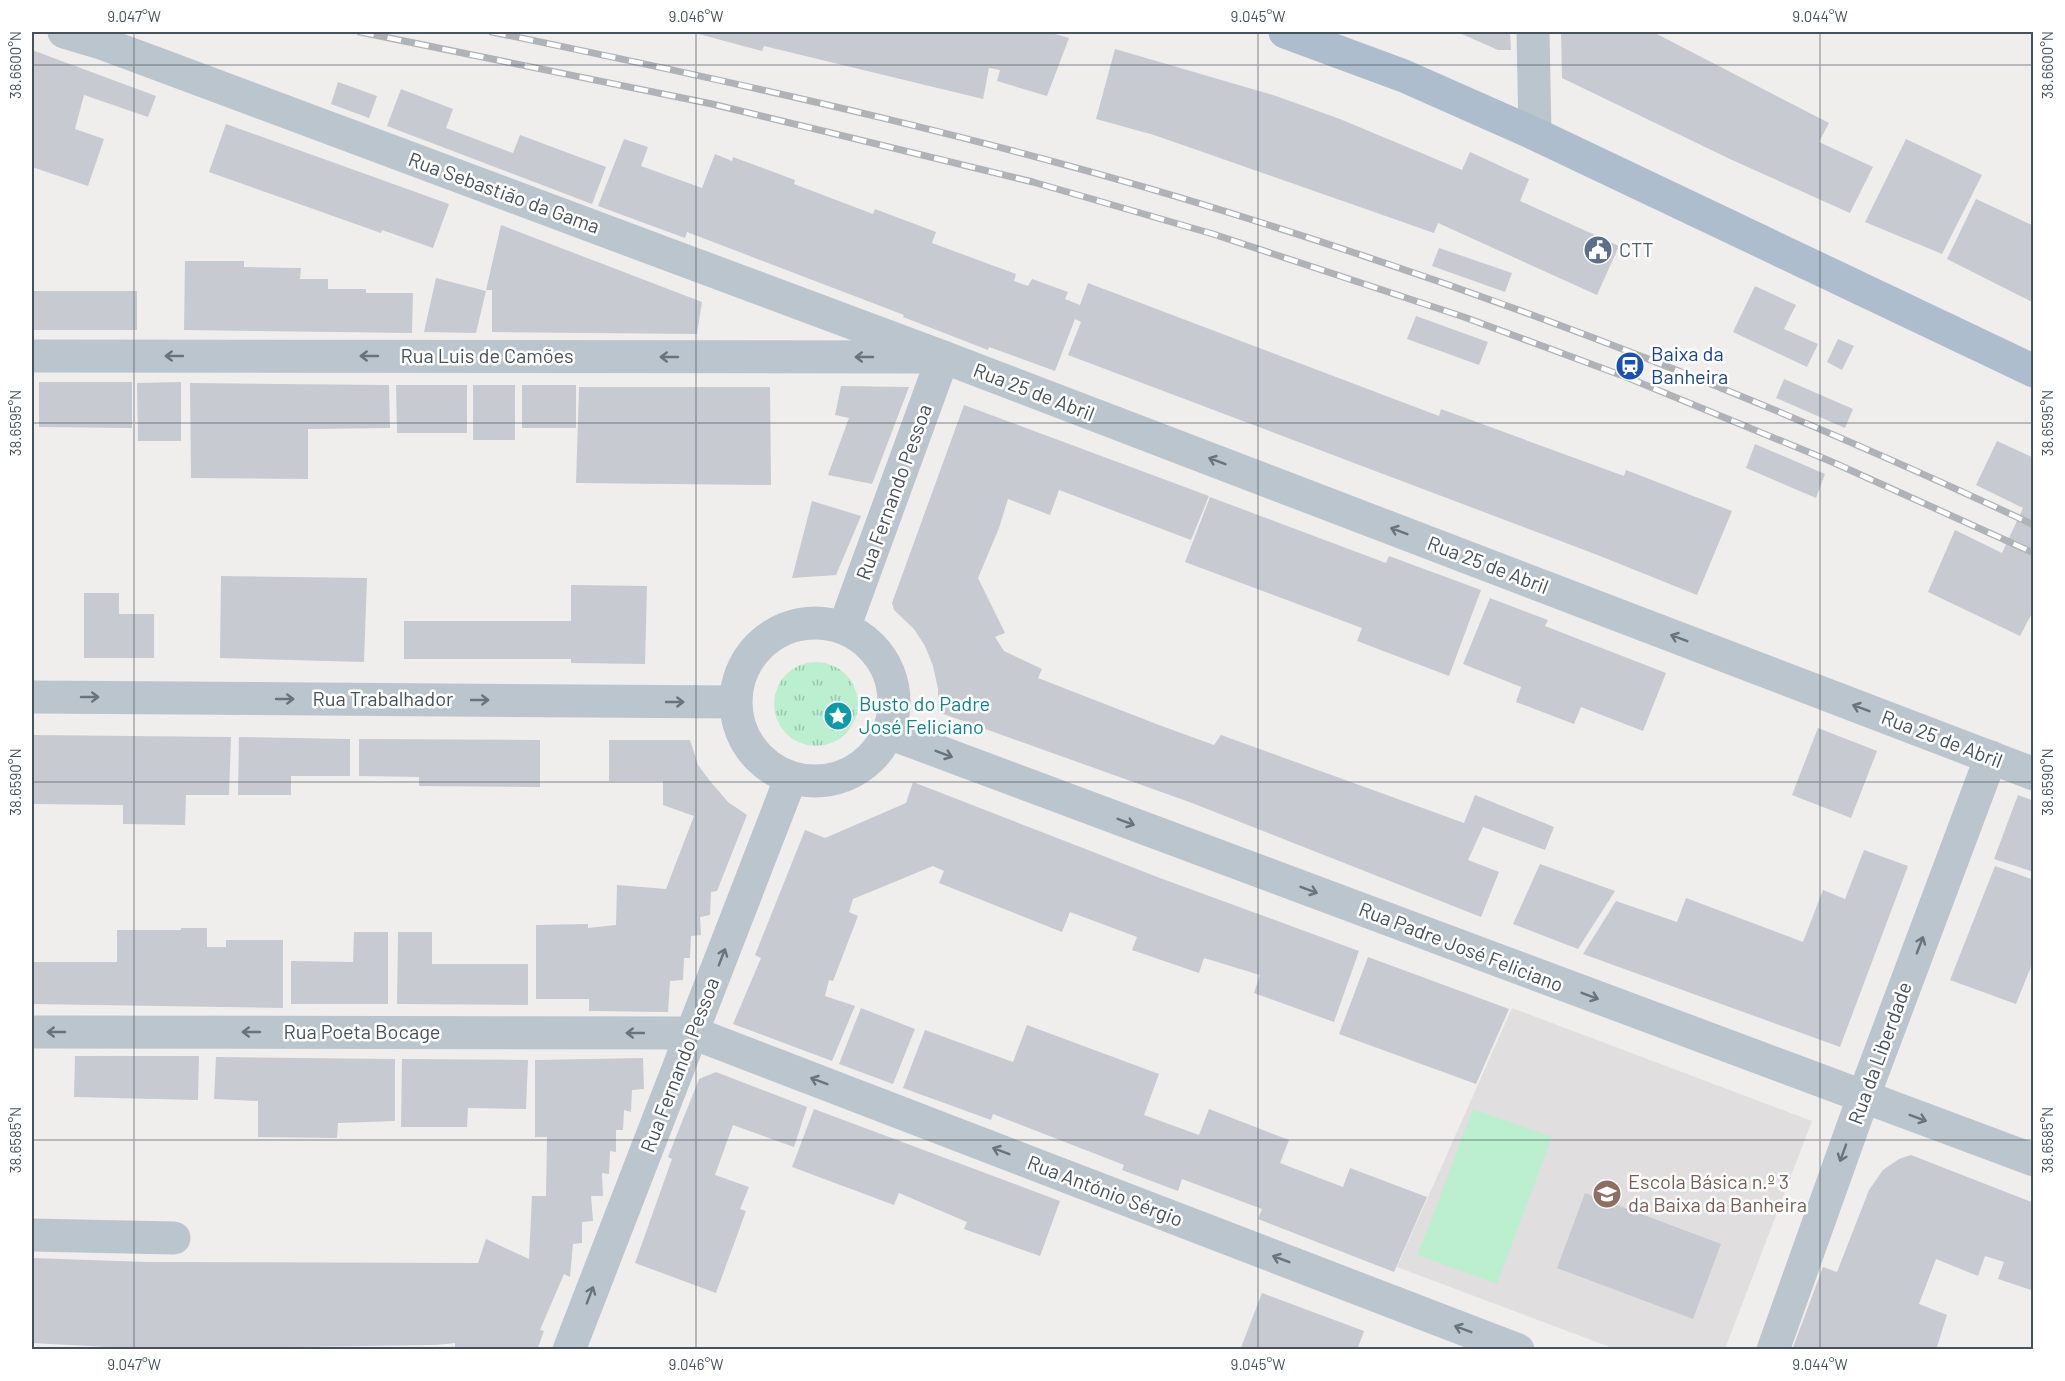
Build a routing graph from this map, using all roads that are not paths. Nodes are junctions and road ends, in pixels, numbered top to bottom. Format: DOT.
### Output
graph roads {
  1 [pos="63,32"];
  2 [pos="1285,32"];
  3 [pos="1533,32"];
  4 [pos="1535,134"];
  5 [pos="32,356"];
  6 [pos="943,357"];
  7 [pos="2034,371"];
  8 [pos="844,628"];
  9 [pos="32,697"];
  10 [pos="735,702"];
  11 [pos="889,733"];
  12 [pos="1991,758"];
  13 [pos="2034,774"];
  14 [pos="790,780"];
  15 [pos="32,1032"];
  16 [pos="693,1033"];
  17 [pos="1863,1098"];
  18 [pos="2034,1160"];
  19 [pos="32,1235"];
  20 [pos="174,1238"];
  21 [pos="569,1350"];
  22 [pos="1518,1350"];
  23 [pos="1773,1350"];
  1 -- 6 [label="street, Rua Sebastião da Gama"];
  2 -- 4 [label="main road"];
  3 -- 4 [label="street"];
  4 -- 7 [label="main road"];
  6 -- 5 [label="street, Rua Luis de Camões, one-way"];
  6 -- 8 [label="street, Rua Fernando Pessoa"];
  12 -- 6 [label="street, Rua 25 de Abril, one-way"];
  8 -- 10 [label="street"];
  8 -- 11 [label="street"];
  9 -- 10 [label="street, Rua Trabalhador, one-way"];
  10 -- 14 [label="street"];
  11 -- 14 [label="street"];
  11 -- 17 [label="street, Rua Padre José Feliciano, one-way"];
  12 -- 13 [label="street, Rua 25 de Abril"];
  17 -- 12 [label="street, Rua da Liberdade, one-way"];
  16 -- 14 [label="street, Rua Fernando Pessoa, one-way"];
  16 -- 15 [label="street, Rua Poeta Bocage, one-way"];
  21 -- 16 [label="street, Rua Fernando Pessoa, one-way"];
  22 -- 16 [label="street, Rua António Sérgio, one-way"];
  17 -- 18 [label="street, Rua Padre José Feliciano, one-way"];
  17 -- 23 [label="street, Rua da Liberdade, one-way"];
  19 -- 20 [label="street"];
}
